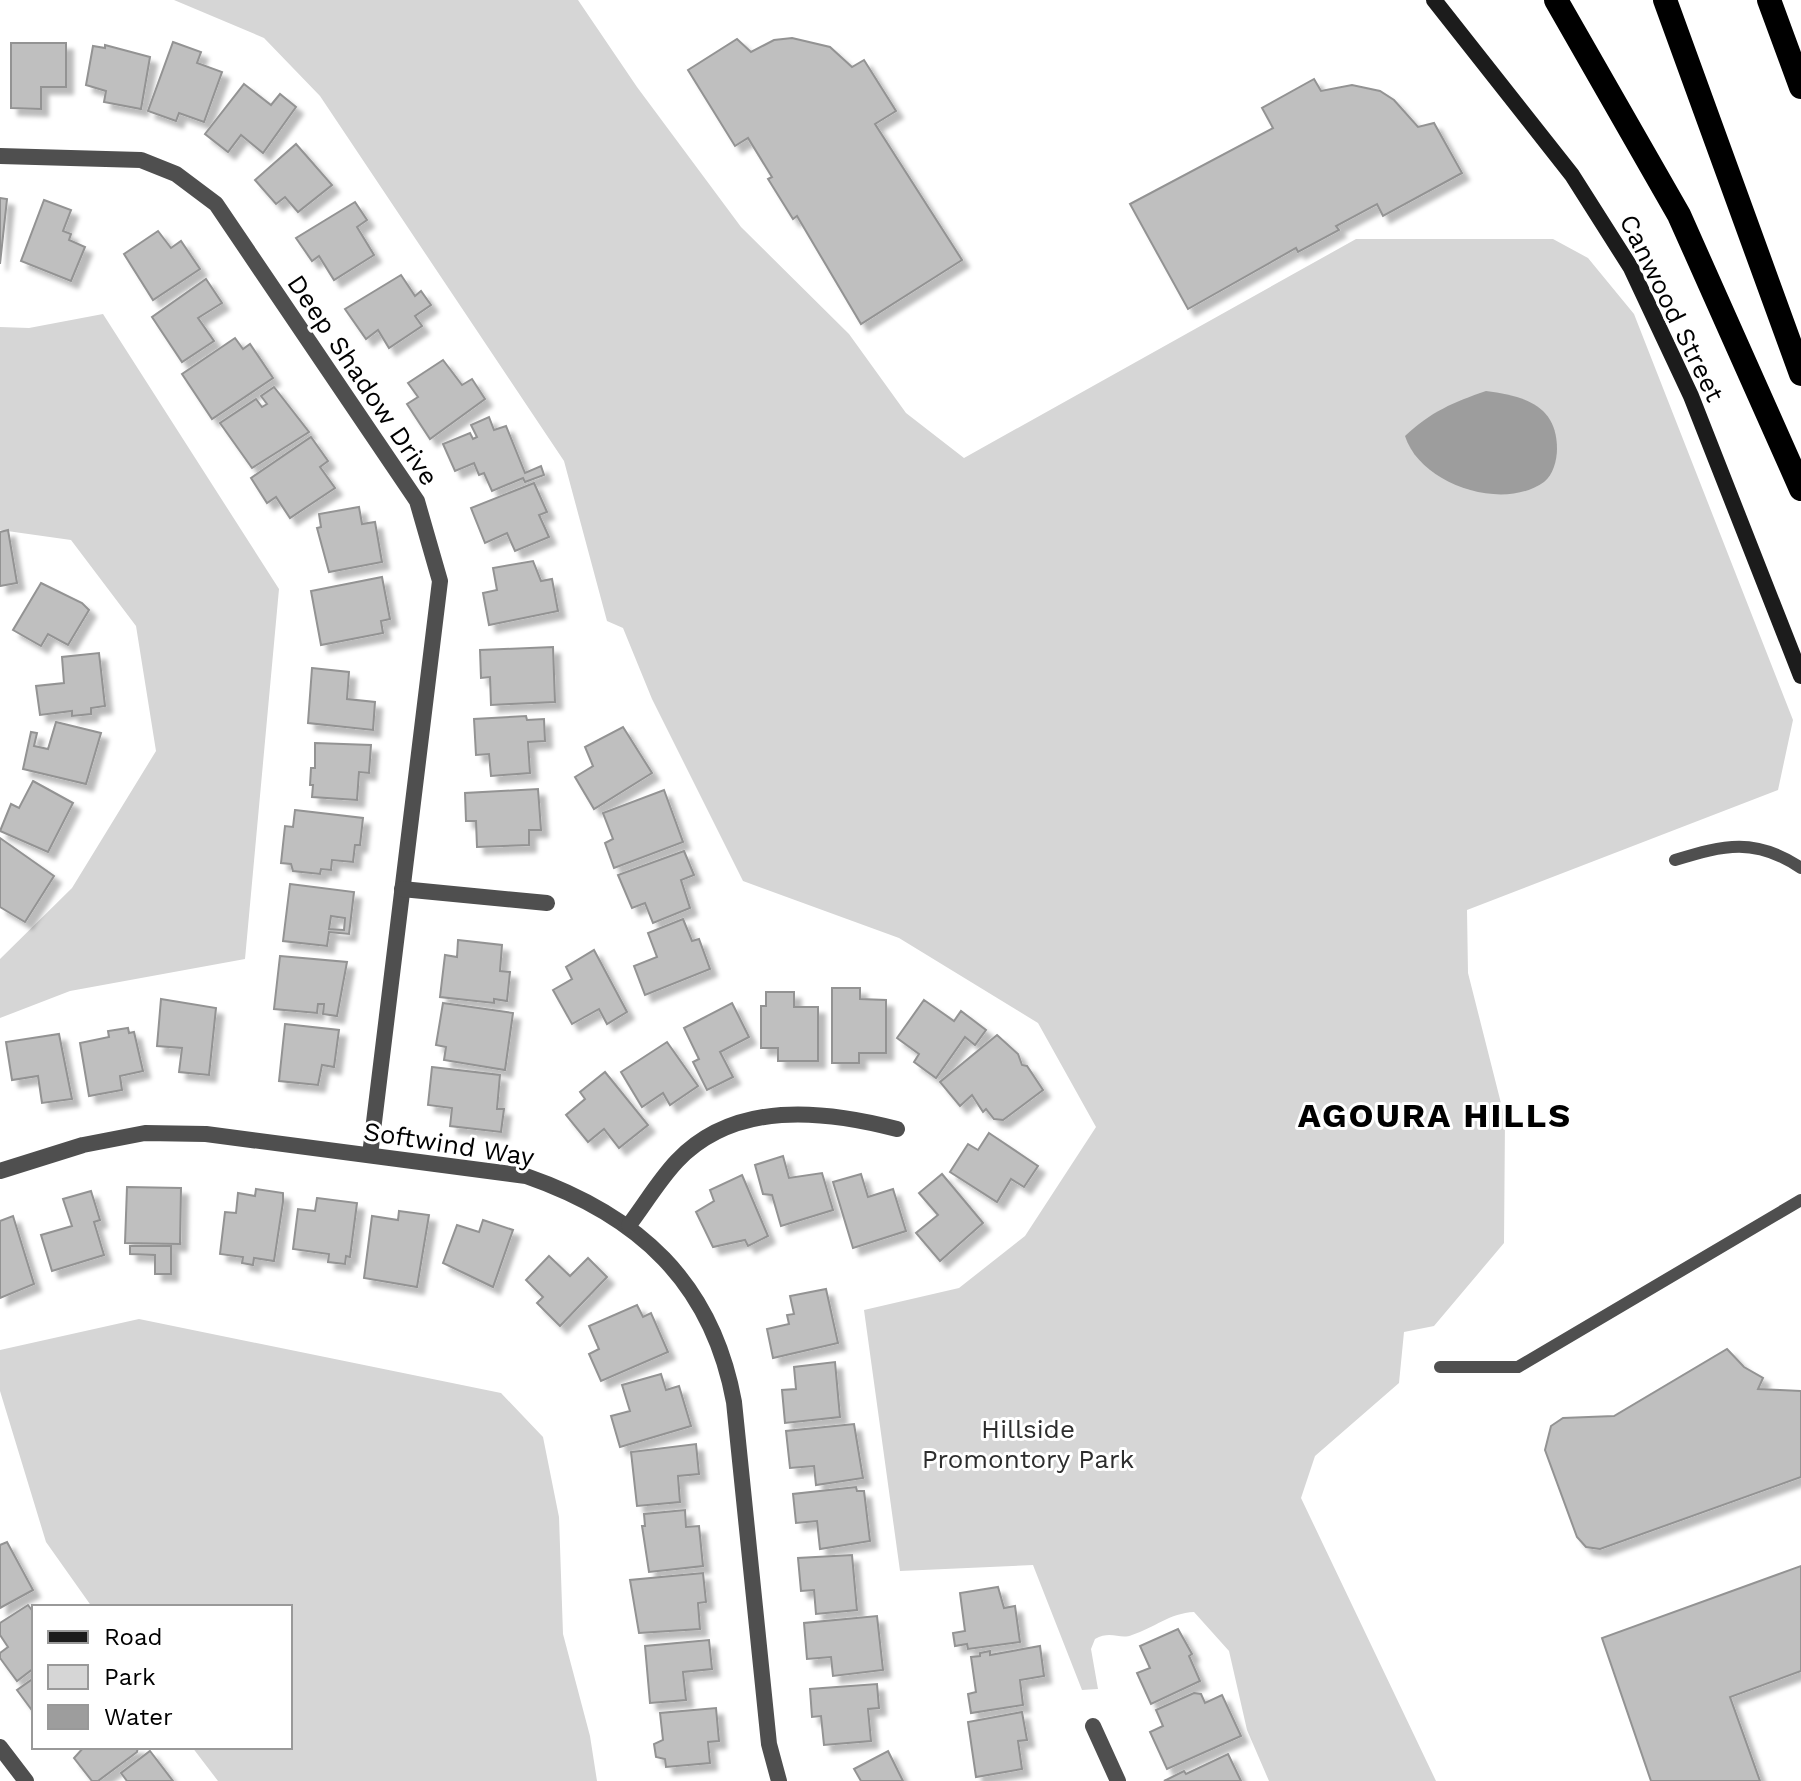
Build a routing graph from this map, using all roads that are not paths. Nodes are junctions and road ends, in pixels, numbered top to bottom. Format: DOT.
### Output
graph roads {
  1 [pos="1434,0"];
  2 [pos="1556,0"];
  3 [pos="1665,0"];
  4 [pos="1769,0"];
  5 [pos="1801,87"];
  6 [pos="0,156"];
  7 [pos="1801,374"];
  8 [pos="1801,489"];
  9 [pos="1801,676"];
  10 [pos="1675,860"];
  11 [pos="1801,868"];
  12 [pos="402,889"];
  13 [pos="547,903"];
  14 [pos="897,1129"];
  15 [pos="370,1155"];
  16 [pos="0,1171"];
  17 [pos="1801,1200"];
  18 [pos="629,1225"];
  19 [pos="1440,1367"];
  20 [pos="1093,1726"];
  21 [pos="0,1747"];
  22 [pos="26,1781"];
  23 [pos="779,1781"];
  24 [pos="1118,1781"];
  1 -- 9 [label="street, Canwood Street"];
  2 -- 8 [label="highway"];
  3 -- 7 [label="highway"];
  4 -- 5 [label="highway"];
  6 -- 12 [label="street, Deep Shadow Drive"];
  10 -- 11 [label="lane"];
  12 -- 13 [label="street"];
  12 -- 15 [label="street, Deep Shadow Drive"];
  14 -- 18 [label="street"];
  15 -- 16 [label="street, Softwind Way"];
  15 -- 18 [label="street, Softwind Way"];
  17 -- 19 [label="lane"];
  18 -- 23 [label="street, Softwind Way"];
  20 -- 24 [label="street"];
  21 -- 22 [label="street"];
}
